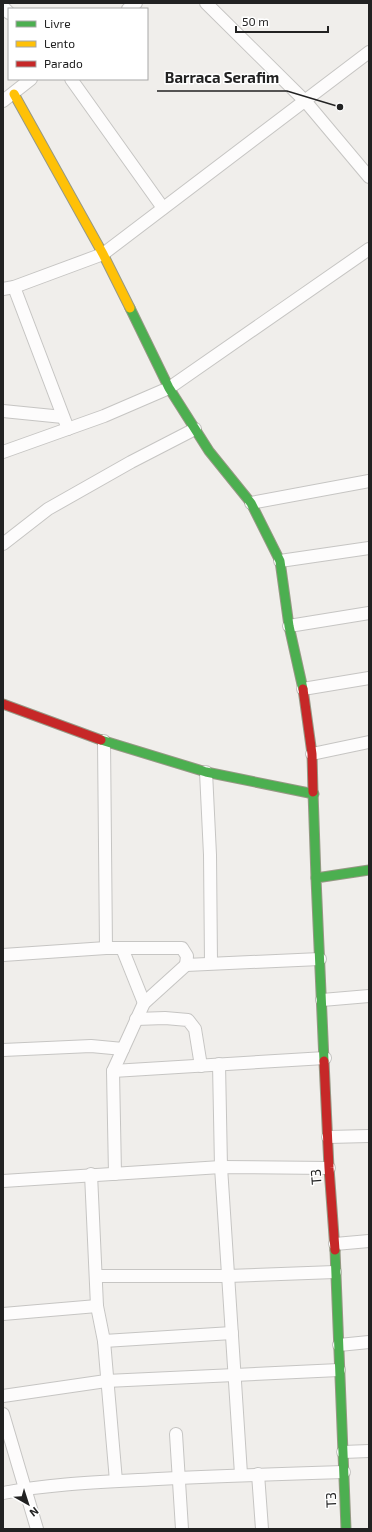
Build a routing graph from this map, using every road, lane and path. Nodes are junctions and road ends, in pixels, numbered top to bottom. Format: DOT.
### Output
graph roads {
  1 [pos="206,3"];
  2 [pos="369,52"];
  3 [pos="30,80"];
  4 [pos="72,80"];
  5 [pos="14,94"];
  6 [pos="3,101"];
  7 [pos="306,102"];
  8 [pos="369,177"];
  9 [pos="164,208"];
  10 [pos="369,249"];
  11 [pos="103,254"];
  12 [pos="8,288"];
  13 [pos="169,388"];
  14 [pos="3,411"];
  15 [pos="63,417"];
  16 [pos="68,429"];
  17 [pos="195,429"];
  18 [pos="3,452"];
  19 [pos="369,481"];
  20 [pos="251,503"];
  21 [pos="3,544"];
  22 [pos="369,548"];
  23 [pos="280,561"];
  24 [pos="369,613"];
  25 [pos="289,626"];
  26 [pos="369,678"];
  27 [pos="303,689"];
  28 [pos="3,704"];
  29 [pos="104,741"];
  30 [pos="369,742"];
  31 [pos="312,754"];
  32 [pos="206,772"];
  33 [pos="314,794"];
  34 [pos="369,870"];
  35 [pos="316,878"];
  36 [pos="106,948"];
  37 [pos="122,948"];
  38 [pos="3,955"];
  39 [pos="320,959"];
  40 [pos="211,963"];
  41 [pos="186,966"];
  42 [pos="369,996"];
  43 [pos="322,1000"];
  44 [pos="144,1003"];
  45 [pos="136,1020"];
  46 [pos="123,1049"];
  47 [pos="3,1050"];
  48 [pos="326,1058"];
  49 [pos="219,1064"];
  50 [pos="201,1066"];
  51 [pos="113,1071"];
  52 [pos="369,1136"];
  53 [pos="328,1137"];
  54 [pos="221,1167"];
  55 [pos="329,1168"];
  56 [pos="91,1174"];
  57 [pos="115,1174"];
  58 [pos="3,1181"];
  59 [pos="369,1241"];
  60 [pos="335,1244"];
  61 [pos="335,1272"];
  62 [pos="97,1276"];
  63 [pos="228,1276"];
  64 [pos="97,1306"];
  65 [pos="3,1314"];
  66 [pos="232,1334"];
  67 [pos="104,1341"];
  68 [pos="369,1342"];
  69 [pos="339,1345"];
  70 [pos="339,1370"];
  71 [pos="235,1376"];
  72 [pos="106,1381"];
  73 [pos="3,1396"];
  74 [pos="3,1414"];
  75 [pos="176,1434"];
  76 [pos="369,1451"];
  77 [pos="343,1452"];
  78 [pos="344,1472"];
  79 [pos="241,1474"];
  80 [pos="258,1474"];
  81 [pos="179,1478"];
  82 [pos="116,1481"];
  83 [pos="24,1489"];
  84 [pos="3,1493"];
  85 [pos="37,1529"];
  86 [pos="182,1529"];
  87 [pos="262,1529"];
  88 [pos="346,1529"];
  1 -- 7 [label="street"];
  2 -- 7 [label="street"];
  3 -- 5 [label="street"];
  4 -- 9 [label="street"];
  5 -- 6 [label="street"];
  5 -- 11 [label="street, T3"];
  7 -- 8 [label="street"];
  7 -- 9 [label="street"];
  9 -- 11 [label="street"];
  10 -- 13 [label="street"];
  11 -- 12 [label="street"];
  11 -- 13 [label="street, T3"];
  12 -- 15 [label="street"];
  13 -- 16 [label="street"];
  13 -- 17 [label="street, T3"];
  14 -- 15 [label="street"];
  15 -- 16 [label="street"];
  16 -- 18 [label="street"];
  17 -- 20 [label="street, T3"];
  17 -- 21 [label="street"];
  19 -- 20 [label="street"];
  20 -- 23 [label="street, T3"];
  22 -- 23 [label="street"];
  23 -- 25 [label="street, T3"];
  24 -- 25 [label="street"];
  25 -- 27 [label="street, T3"];
  26 -- 27 [label="street"];
  27 -- 31 [label="street, T3"];
  28 -- 29 [label="street"];
  29 -- 32 [label="street"];
  29 -- 36 [label="street"];
  30 -- 31 [label="street"];
  31 -- 33 [label="street, T3"];
  32 -- 33 [label="street"];
  32 -- 40 [label="street"];
  33 -- 35 [label="street, T3"];
  34 -- 35 [label="street"];
  35 -- 39 [label="street, T3"];
  36 -- 37 [label="street"];
  36 -- 38 [label="street"];
  37 -- 41 [label="street"];
  37 -- 44 [label="street"];
  39 -- 40 [label="street"];
  39 -- 43 [label="street, T3"];
  40 -- 41 [label="street"];
  41 -- 44 [label="street"];
  42 -- 43 [label="street"];
  43 -- 48 [label="street, T3"];
  44 -- 45 [label="street"];
  45 -- 46 [label="street"];
  45 -- 50 [label="street"];
  46 -- 47 [label="street"];
  46 -- 51 [label="street"];
  48 -- 49 [label="street"];
  48 -- 53 [label="street, T3"];
  49 -- 50 [label="street"];
  49 -- 54 [label="street"];
  50 -- 51 [label="street"];
  51 -- 57 [label="street"];
  52 -- 53 [label="street"];
  53 -- 55 [label="street, T3"];
  54 -- 55 [label="street"];
  54 -- 57 [label="street"];
  54 -- 63 [label="street"];
  55 -- 60 [label="street, T3"];
  56 -- 57 [label="street"];
  56 -- 58 [label="street"];
  56 -- 62 [label="street"];
  59 -- 60 [label="street"];
  60 -- 61 [label="street, T3"];
  61 -- 63 [label="street"];
  61 -- 69 [label="street, T3"];
  62 -- 63 [label="street"];
  62 -- 64 [label="street"];
  63 -- 66 [label="street"];
  64 -- 65 [label="street"];
  64 -- 67 [label="street"];
  66 -- 67 [label="street"];
  66 -- 71 [label="street"];
  67 -- 72 [label="street"];
  68 -- 69 [label="street"];
  69 -- 70 [label="street, T3"];
  70 -- 71 [label="street"];
  70 -- 77 [label="street, T3"];
  71 -- 72 [label="street"];
  71 -- 79 [label="street"];
  72 -- 73 [label="street"];
  72 -- 82 [label="street"];
  74 -- 83 [label="street"];
  75 -- 81 [label="street"];
  76 -- 77 [label="street"];
  77 -- 78 [label="street, T3"];
  78 -- 80 [label="street"];
  78 -- 88 [label="street, T3"];
  79 -- 80 [label="street"];
  79 -- 81 [label="street"];
  80 -- 87 [label="street"];
  81 -- 82 [label="street"];
  81 -- 86 [label="street"];
  82 -- 83 [label="street"];
  83 -- 84 [label="street"];
  83 -- 85 [label="street"];
}
